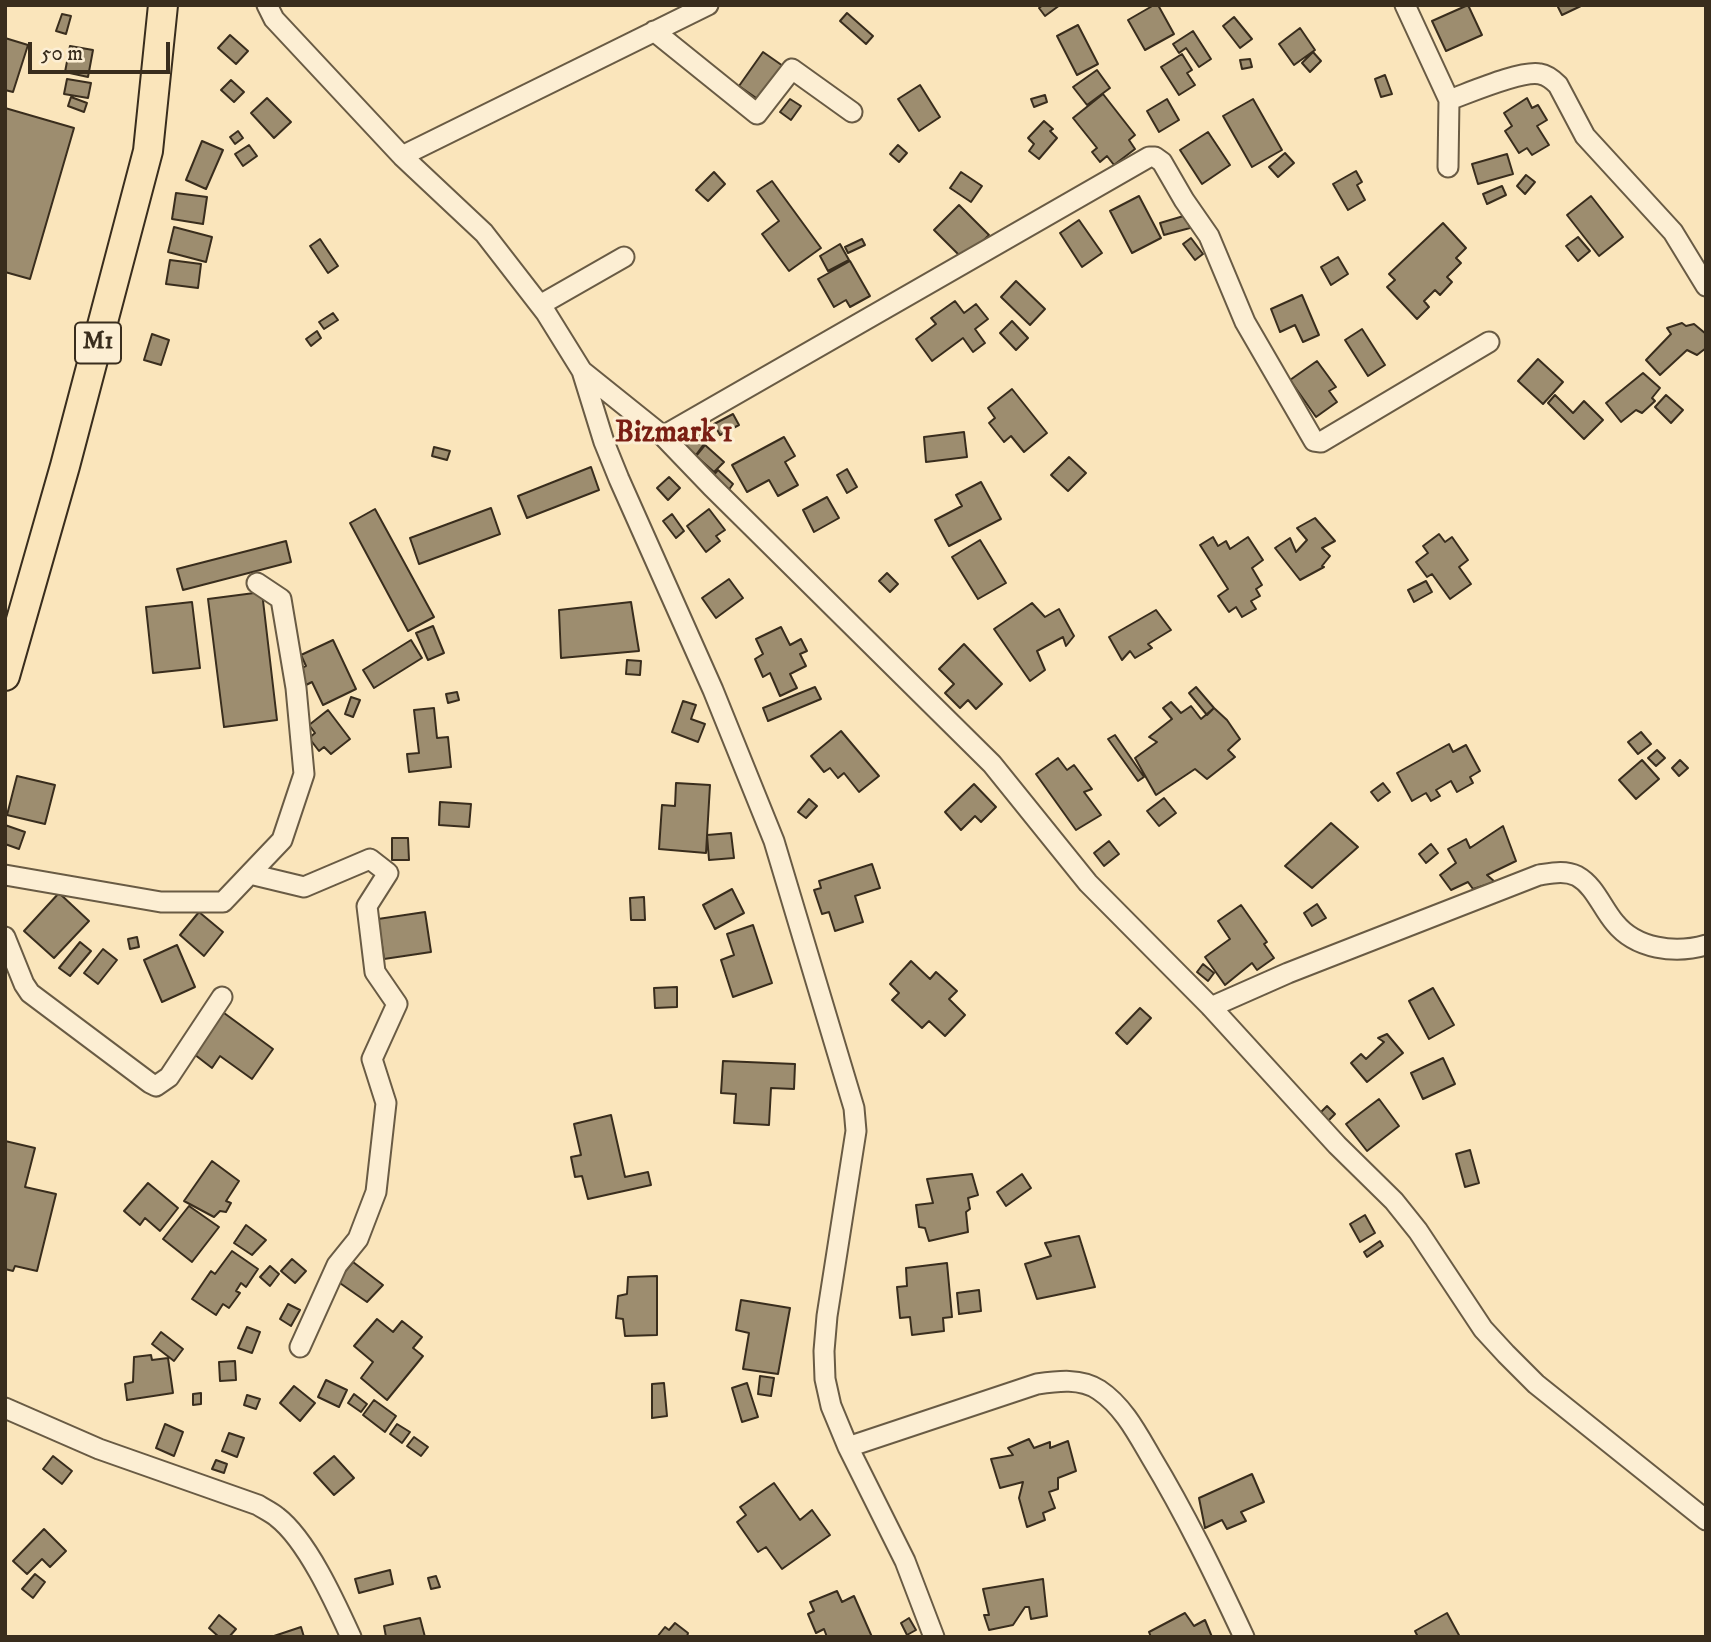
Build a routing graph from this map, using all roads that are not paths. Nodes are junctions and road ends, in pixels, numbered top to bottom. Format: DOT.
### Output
graph roads {
  1 [pos="163,5"];
  2 [pos="267,5"];
  3 [pos="708,5"];
  4 [pos="1405,5"];
  5 [pos="654,31"];
  6 [pos="1448,100"];
  7 [pos="852,111"];
  8 [pos="402,156"];
  9 [pos="1448,167"];
  10 [pos="624,257"];
  11 [pos="1706,286"];
  12 [pos="540,305"];
  13 [pos="1489,342"];
  14 [pos="582,371"];
  15 [pos="663,436"];
  16 [pos="257,583"];
  17 [pos="5,676"];
  18 [pos="250,874"];
  19 [pos="5,875"];
  20 [pos="5,937"];
  21 [pos="1706,945"];
  22 [pos="222,997"];
  23 [pos="1211,1007"];
  24 [pos="300,1347"];
  25 [pos="5,1408"];
  26 [pos="848,1447"];
  27 [pos="1706,1520"];
  28 [pos="936,1634"];
  29 [pos="351,1637"];
  30 [pos="1244,1637"];
  1 -- 17 [label="highway, M1"];
  2 -- 8 [label="street"];
  3 -- 5 [label="street"];
  4 -- 6 [label="street"];
  5 -- 7 [label="street"];
  5 -- 8 [label="street"];
  6 -- 9 [label="street"];
  6 -- 11 [label="street"];
  8 -- 12 [label="street"];
  10 -- 12 [label="street"];
  12 -- 14 [label="street"];
  13 -- 15 [label="street"];
  14 -- 15 [label="street"];
  14 -- 26 [label="street"];
  15 -- 23 [label="street"];
  16 -- 18 [label="street"];
  18 -- 19 [label="street"];
  18 -- 24 [label="street"];
  20 -- 22 [label="street"];
  21 -- 23 [label="street"];
  23 -- 27 [label="street"];
  25 -- 29 [label="street"];
  26 -- 28 [label="street"];
  26 -- 30 [label="street"];
}
